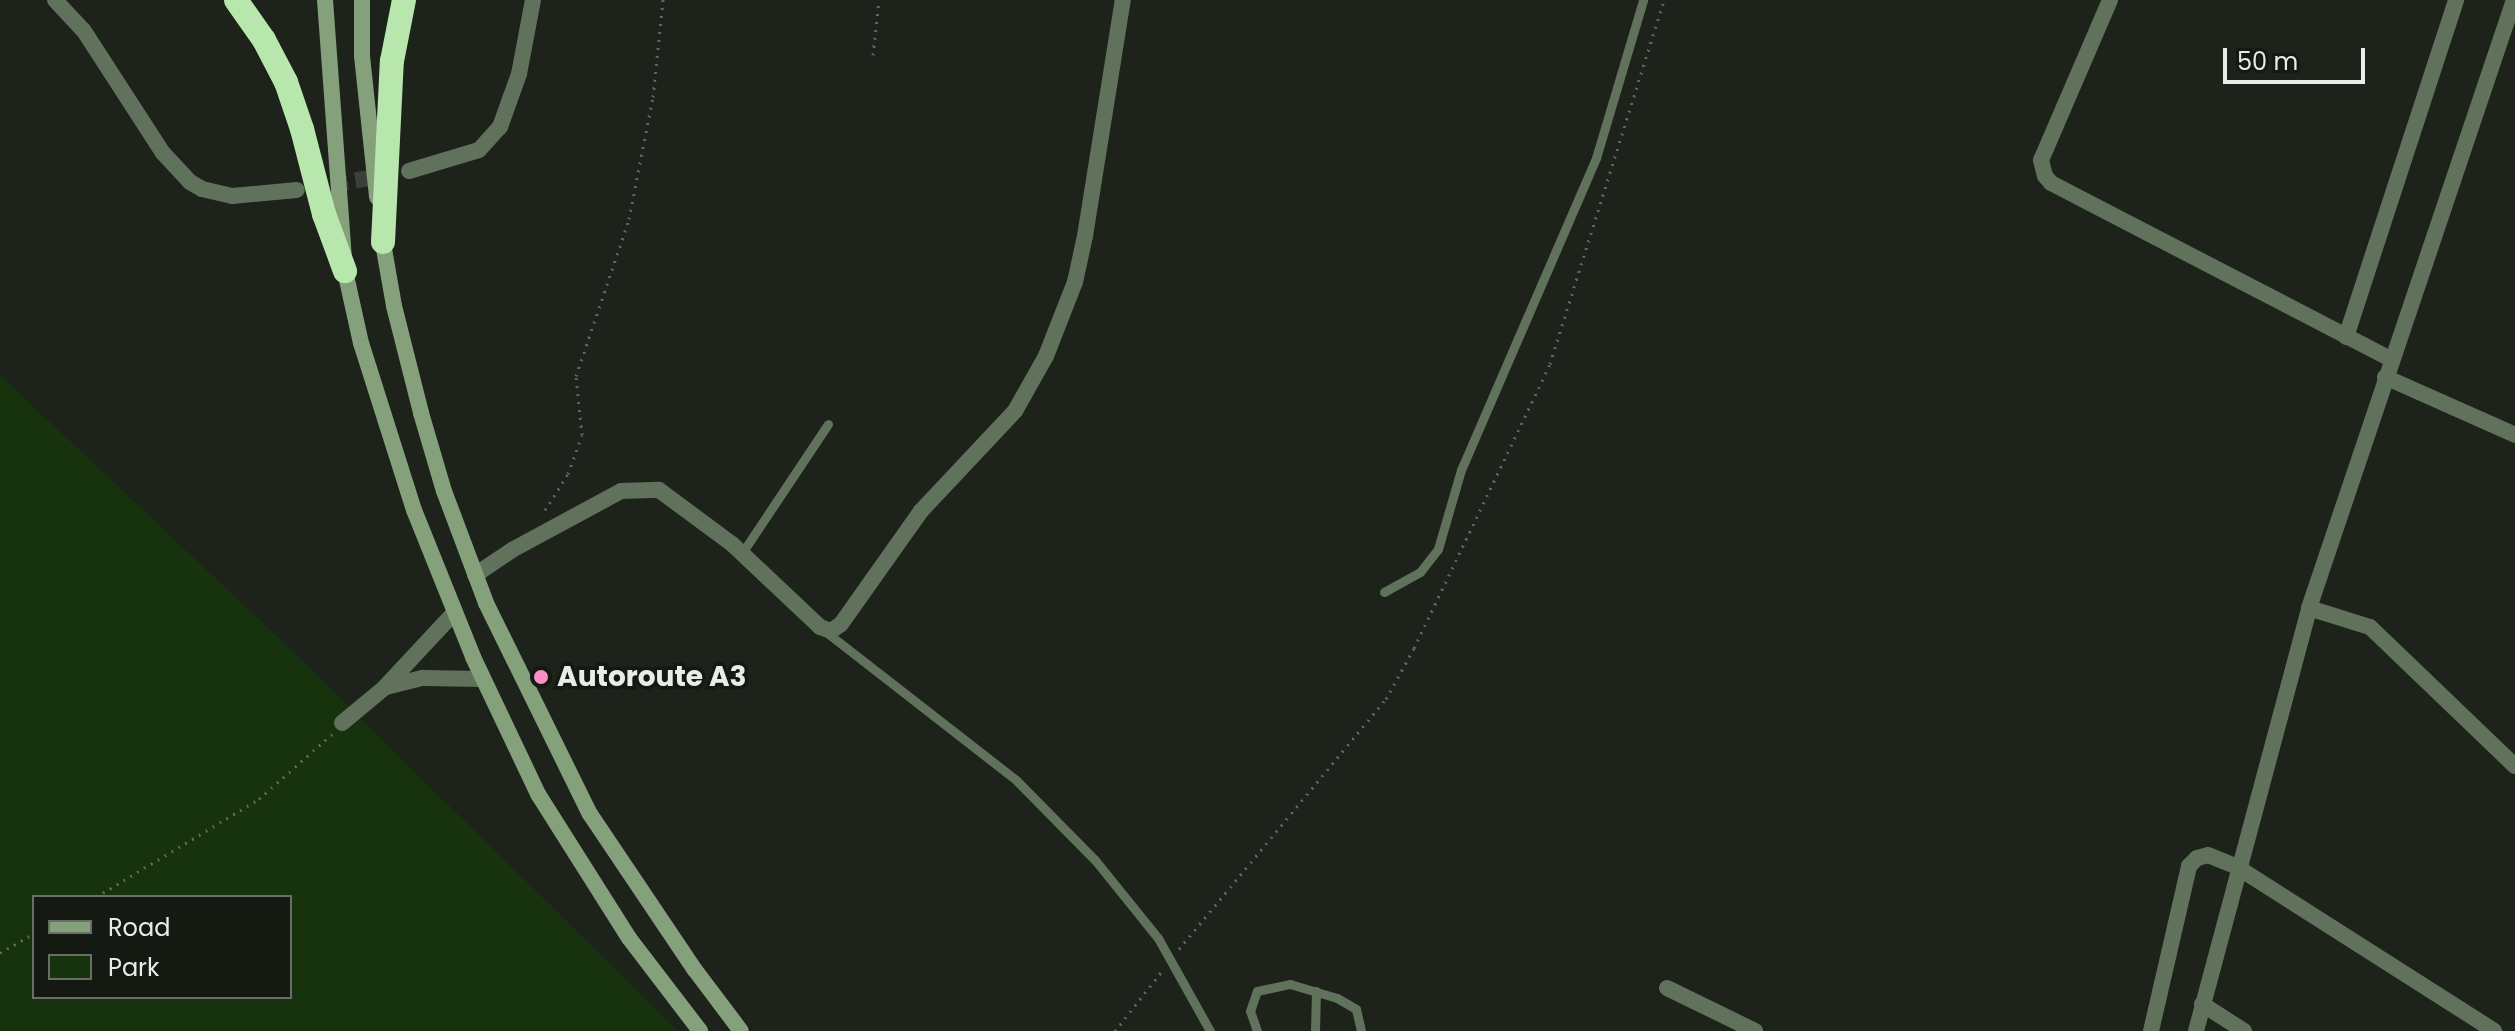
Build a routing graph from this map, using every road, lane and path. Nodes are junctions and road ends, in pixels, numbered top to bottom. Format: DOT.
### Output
graph roads {
  1 [pos="55,0"];
  2 [pos="236,0"];
  3 [pos="325,0"];
  4 [pos="362,0"];
  5 [pos="404,0"];
  6 [pos="533,0"];
  7 [pos="663,0"];
  8 [pos="879,0"];
  9 [pos="1123,0"];
  10 [pos="1643,0"];
  11 [pos="2110,0"];
  12 [pos="2456,0"];
  13 [pos="2514,0"];
  14 [pos="873,55"];
  15 [pos="409,171"];
  16 [pos="297,190"];
  17 [pos="383,242"];
  18 [pos="345,271"];
  19 [pos="2346,337"];
  20 [pos="2391,359"];
  21 [pos="2385,377"];
  22 [pos="828,424"];
  23 [pos="2515,435"];
  24 [pos="537,522"];
  25 [pos="742,553"];
  26 [pos="475,575"];
  27 [pos="1384,592"];
  28 [pos="2309,608"];
  29 [pos="454,613"];
  30 [pos="820,627"];
  31 [pos="483,679"];
  32 [pos="384,688"];
  33 [pos="342,723"];
  34 [pos="2515,766"];
  35 [pos="2237,867"];
  36 [pos="99,895"];
  37 [pos="32,934"];
  38 [pos="0,953"];
  39 [pos="1667,988"];
  40 [pos="1316,991"];
  41 [pos="2202,1004"];
  42 [pos="700,1031"];
  43 [pos="741,1031"];
  44 [pos="1210,1031"];
  45 [pos="1257,1031"];
  46 [pos="1315,1031"];
  47 [pos="1361,1031"];
  48 [pos="1755,1031"];
  49 [pos="2151,1031"];
  50 [pos="2196,1031"];
  51 [pos="2244,1031"];
  52 [pos="2494,1031"];
  1 -- 16 [label="street"];
  2 -- 18 [label="highway"];
  3 -- 18 [label="main road"];
  4 -- 17 [label="main road"];
  5 -- 17 [label="highway"];
  6 -- 15 [label="street"];
  7 -- 24 [label="path"];
  8 -- 14 [label="path"];
  9 -- 30 [label="street"];
  10 -- 27 [label="lane"];
  11 -- 19 [label="street"];
  12 -- 19 [label="street"];
  13 -- 20 [label="street"];
  17 -- 26 [label="main road"];
  18 -- 29 [label="main road"];
  19 -- 20 [label="street"];
  20 -- 21 [label="street"];
  21 -- 23 [label="street"];
  21 -- 28 [label="street"];
  22 -- 25 [label="lane"];
  25 -- 26 [label="street"];
  25 -- 30 [label="street"];
  26 -- 43 [label="main road"];
  28 -- 34 [label="street"];
  28 -- 35 [label="street"];
  29 -- 31 [label="main road"];
  29 -- 32 [label="street"];
  30 -- 44 [label="lane"];
  31 -- 32 [label="street"];
  31 -- 42 [label="main road"];
  32 -- 33 [label="street"];
  33 -- 36 [label="path"];
  35 -- 41 [label="street"];
  35 -- 49 [label="street"];
  35 -- 52 [label="street"];
  37 -- 38 [label="path"];
  39 -- 48 [label="street"];
  40 -- 45 [label="lane"];
  40 -- 46 [label="lane"];
  40 -- 47 [label="lane"];
  41 -- 50 [label="street"];
  41 -- 51 [label="street"];
}
